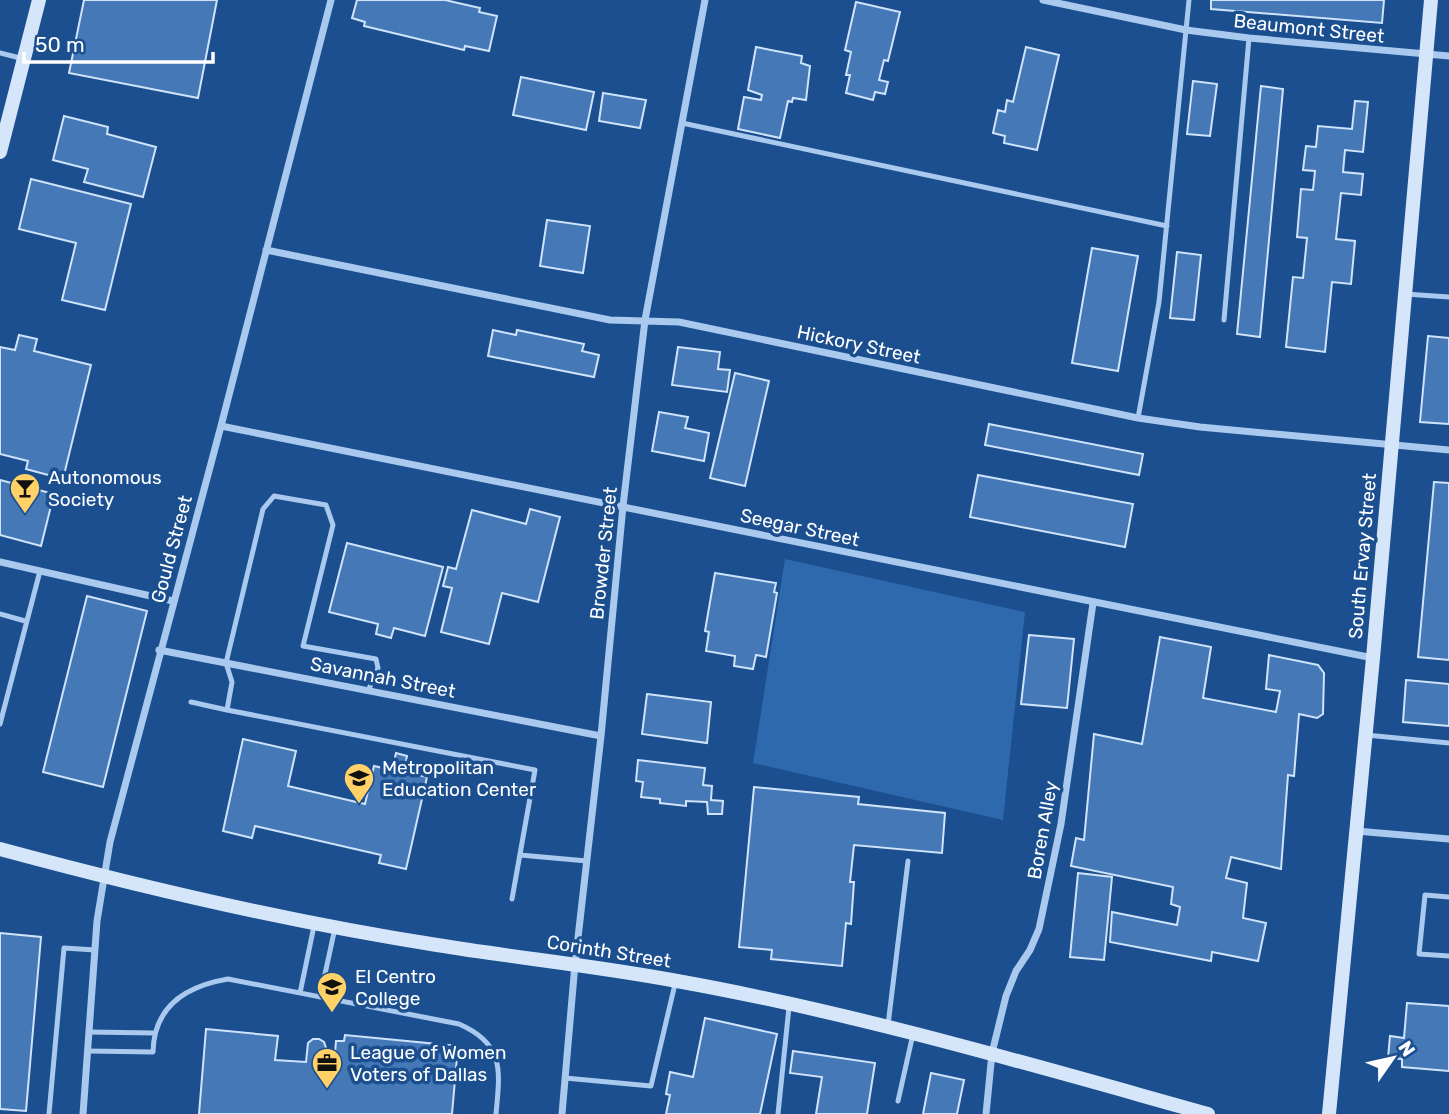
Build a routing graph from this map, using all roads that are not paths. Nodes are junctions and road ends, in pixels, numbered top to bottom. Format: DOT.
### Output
graph roads {
  1 [pos="39,0"];
  2 [pos="331,0"];
  3 [pos="705,0"];
  4 [pos="1043,0"];
  5 [pos="1189,0"];
  6 [pos="1431,0"];
  7 [pos="1186,30"];
  8 [pos="1249,38"];
  9 [pos="0,53"];
  10 [pos="1426,54"];
  11 [pos="1449,56"];
  12 [pos="24,59"];
  13 [pos="682,123"];
  14 [pos="0,152"];
  15 [pos="1167,226"];
  16 [pos="266,250"];
  17 [pos="1405,294"];
  18 [pos="1449,298"];
  19 [pos="645,320"];
  20 [pos="1224,320"];
  21 [pos="1138,418"];
  22 [pos="221,426"];
  23 [pos="1390,446"];
  24 [pos="1449,450"];
  25 [pos="624,506"];
  26 [pos="0,562"];
  27 [pos="40,571"];
  28 [pos="173,601"];
  29 [pos="1093,603"];
  30 [pos="0,614"];
  31 [pos="25,621"];
  32 [pos="159,650"];
  33 [pos="1373,658"];
  34 [pos="226,663"];
  35 [pos="369,691"];
  36 [pos="191,702"];
  37 [pos="227,709"];
  38 [pos="0,724"];
  39 [pos="601,736"];
  40 [pos="1366,736"];
  41 [pos="1449,743"];
  42 [pos="1355,831"];
  43 [pos="1449,839"];
  44 [pos="0,849"];
  45 [pos="520,855"];
  46 [pos="587,861"];
  47 [pos="908,861"];
  48 [pos="103,877"];
  49 [pos="1449,897"];
  50 [pos="512,900"];
  51 [pos="314,923"];
  52 [pos="335,927"];
  53 [pos="95,950"];
  54 [pos="1449,956"];
  55 [pos="575,964"];
  56 [pos="676,981"];
  57 [pos="300,993"];
  58 [pos="320,997"];
  59 [pos="789,1004"];
  60 [pos="888,1028"];
  61 [pos="89,1032"];
  62 [pos="153,1033"];
  63 [pos="913,1034"];
  64 [pos="88,1051"];
  65 [pos="992,1054"];
  66 [pos="565,1078"];
  67 [pos="898,1101"];
  68 [pos="49,1114"];
  69 [pos="83,1114"];
  70 [pos="496,1114"];
  71 [pos="562,1114"];
  72 [pos="778,1114"];
  73 [pos="986,1114"];
  74 [pos="1208,1114"];
  75 [pos="1329,1114"];
  1 -- 12 [label="main road"];
  2 -- 16 [label="street, Gould Street"];
  3 -- 13 [label="street, Browder Street"];
  4 -- 7 [label="street, Beaumont Street"];
  5 -- 7 [label="lane"];
  6 -- 10 [label="main road, South Ervay Street"];
  7 -- 8 [label="street, Beaumont Street"];
  7 -- 15 [label="lane"];
  8 -- 10 [label="street, Beaumont Street"];
  8 -- 20 [label="lane"];
  9 -- 12 [label="lane"];
  10 -- 11 [label="street, Beaumont Street"];
  10 -- 17 [label="main road, South Ervay Street"];
  12 -- 14 [label="main road"];
  13 -- 15 [label="lane"];
  13 -- 19 [label="street, Browder Street"];
  15 -- 21 [label="lane"];
  16 -- 19 [label="street, Hickory Street"];
  16 -- 22 [label="street, Gould Street"];
  17 -- 18 [label="lane"];
  17 -- 23 [label="main road, South Ervay Street"];
  19 -- 21 [label="street, Hickory Street"];
  19 -- 25 [label="street, Browder Street"];
  21 -- 23 [label="street, Hickory Street"];
  22 -- 25 [label="street, Seegar Street"];
  22 -- 28 [label="street, Gould Street"];
  23 -- 24 [label="street, Hickory Street"];
  23 -- 33 [label="main road, South Ervay Street"];
  25 -- 29 [label="street, Seegar Street"];
  25 -- 39 [label="street, Browder Street"];
  26 -- 27 [label="street"];
  27 -- 28 [label="street"];
  27 -- 31 [label="lane"];
  28 -- 32 [label="street, Gould Street"];
  29 -- 33 [label="street, Seegar Street"];
  29 -- 65 [label="street, Boren Alley"];
  30 -- 31 [label="lane"];
  31 -- 38 [label="lane"];
  32 -- 34 [label="street, Savannah Street"];
  32 -- 48 [label="street, Gould Street"];
  33 -- 40 [label="main road, South Ervay Street"];
  34 -- 35 [label="street, Savannah Street"];
  34 -- 35 [label="lane"];
  34 -- 37 [label="lane"];
  35 -- 39 [label="street, Savannah Street"];
  36 -- 37 [label="lane"];
  37 -- 45 [label="lane"];
  39 -- 46 [label="street, Browder Street"];
  40 -- 41 [label="lane"];
  40 -- 42 [label="main road, South Ervay Street"];
  42 -- 43 [label="street"];
  42 -- 75 [label="main road, South Ervay Street"];
  44 -- 48 [label="main road, Corinth Street"];
  45 -- 46 [label="lane"];
  45 -- 50 [label="lane"];
  46 -- 55 [label="street, Browder Street"];
  47 -- 60 [label="lane"];
  48 -- 51 [label="main road, Corinth Street"];
  48 -- 53 [label="street, Gould Street"];
  49 -- 54 [label="lane"];
  51 -- 52 [label="main road, Corinth Street"];
  51 -- 57 [label="lane"];
  52 -- 55 [label="main road, Corinth Street"];
  52 -- 58 [label="lane"];
  53 -- 61 [label="street, Gould Street"];
  53 -- 68 [label="lane"];
  55 -- 56 [label="main road, Corinth Street"];
  55 -- 66 [label="street, Browder Street"];
  56 -- 59 [label="main road, Corinth Street"];
  56 -- 66 [label="lane"];
  57 -- 58 [label="lane"];
  57 -- 62 [label="lane"];
  58 -- 70 [label="lane"];
  59 -- 60 [label="main road, Corinth Street"];
  59 -- 72 [label="lane"];
  60 -- 63 [label="main road, Corinth Street"];
  61 -- 62 [label="lane"];
  61 -- 64 [label="street, Gould Street"];
  62 -- 64 [label="lane"];
  63 -- 65 [label="main road, Corinth Street"];
  63 -- 67 [label="lane"];
  64 -- 69 [label="street, Gould Street"];
  65 -- 73 [label="street, Boren Alley"];
  65 -- 74 [label="main road, Corinth Street"];
  66 -- 71 [label="street, Browder Street"];
}
